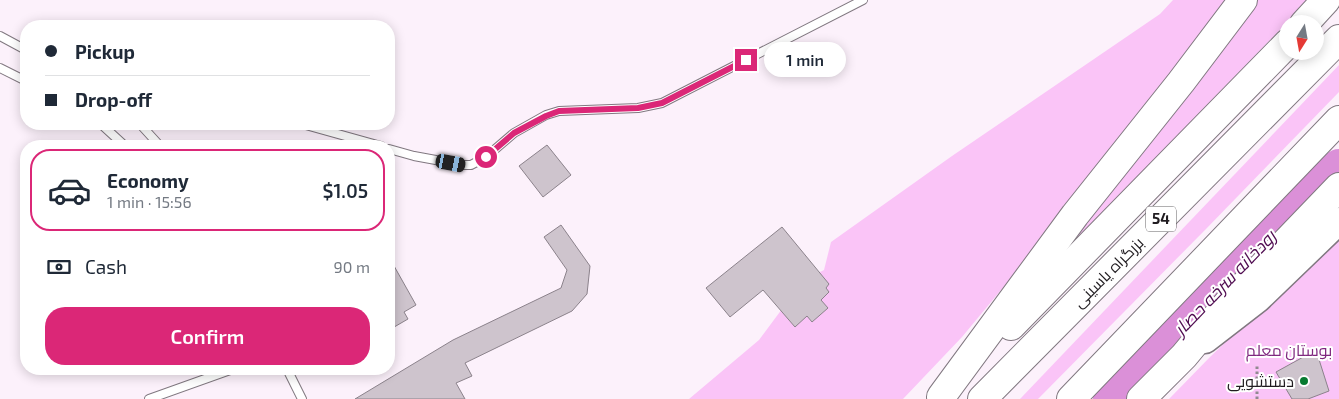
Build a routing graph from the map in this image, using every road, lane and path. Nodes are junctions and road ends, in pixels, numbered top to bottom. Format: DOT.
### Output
graph roads {
  1 [pos="863,0"];
  2 [pos="1242,0"];
  3 [pos="1326,0"];
  4 [pos="1312,15"];
  5 [pos="0,36"];
  6 [pos="1339,39"];
  7 [pos="20,47"];
  8 [pos="1279,52"];
  9 [pos="0,68"];
  10 [pos="20,78"];
  11 [pos="1339,120"];
  12 [pos="108,130"];
  13 [pos="145,130"];
  14 [pos="324,130"];
  15 [pos="118,140"];
  16 [pos="155,140"];
  17 [pos="359,140"];
  18 [pos="395,150"];
  19 [pos="1339,187"];
  20 [pos="1339,222"];
  21 [pos="1184,356"];
  22 [pos="1257,366"];
  23 [pos="216,375"];
  24 [pos="290,375"];
  25 [pos="940,398"];
  26 [pos="149,399"];
  27 [pos="302,399"];
  28 [pos="982,399"];
  29 [pos="1071,399"];
  30 [pos="1141,399"];
  31 [pos="1257,399"];
  1 -- 18 [label="lane"];
  2 -- 25 [label="highway"];
  3 -- 4 [label="highway"];
  5 -- 7 [label="lane"];
  6 -- 28 [label="highway, بزرگراه یاسینی / 54"];
  8 -- 25 [label="highway, 54"];
  9 -- 10 [label="lane"];
  11 -- 29 [label="highway"];
  12 -- 15 [label="lane"];
  13 -- 16 [label="lane"];
  14 -- 17 [label="lane"];
  19 -- 21 [label="highway"];
  20 -- 21 [label="main road"];
  21 -- 30 [label="highway"];
  22 -- 31 [label="path"];
  23 -- 26 [label="lane"];
  24 -- 27 [label="lane"];
}
